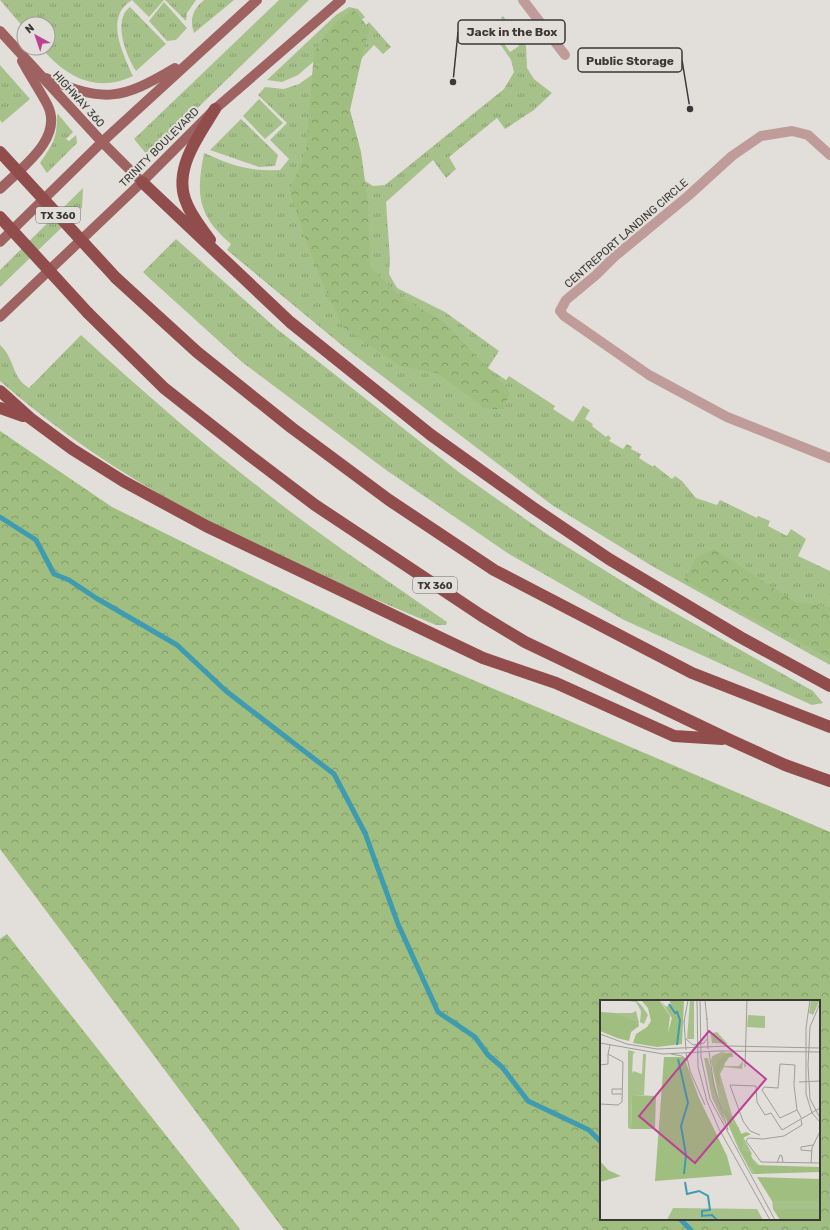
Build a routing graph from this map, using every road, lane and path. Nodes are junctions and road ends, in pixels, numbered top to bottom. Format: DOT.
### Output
graph roads {
  1 [pos="256,0"];
  2 [pos="341,0"];
  3 [pos="523,0"];
  4 [pos="0,31"];
  5 [pos="16,49"];
  6 [pos="565,55"];
  7 [pos="20,56"];
  8 [pos="23,56"];
  9 [pos="193,58"];
  10 [pos="43,77"];
  11 [pos="215,109"];
  12 [pos="102,142"];
  13 [pos="0,152"];
  14 [pos="830,156"];
  15 [pos="142,182"];
  16 [pos="0,189"];
  17 [pos="0,217"];
  18 [pos="0,242"];
  19 [pos="230,267"];
  20 [pos="0,317"];
  21 [pos="0,391"];
  22 [pos="0,408"];
  23 [pos="30,418"];
  24 [pos="830,458"];
  25 [pos="830,686"];
  26 [pos="830,727"];
  27 [pos="730,740"];
  28 [pos="830,781"];
  1 -- 9 [label="main road"];
  2 -- 11 [label="main road, TRINITY BOULEVARD"];
  3 -- 6 [label="street"];
  4 -- 5 [label="main road, HIGHWAY 360"];
  7 -- 16 [label="main road"];
  8 -- 10 [label="main road, HIGHWAY 360"];
  9 -- 10 [label="main road"];
  9 -- 12 [label="main road"];
  10 -- 12 [label="main road, HIGHWAY 360"];
  11 -- 15 [label="main road, TRINITY BOULEVARD"];
  11 -- 19 [label="highway"];
  12 -- 15 [label="main road, HIGHWAY 360"];
  12 -- 18 [label="main road"];
  13 -- 26 [label="highway, TX 360, bridge"];
  14 -- 24 [label="street, CENTREPORT LANDING CIRCLE"];
  15 -- 19 [label="highway"];
  15 -- 20 [label="main road, TRINITY BOULEVARD"];
  17 -- 27 [label="highway, TX 360, bridge"];
  19 -- 25 [label="highway"];
  21 -- 23 [label="highway"];
  22 -- 23 [label="highway"];
  23 -- 27 [label="highway"];
  27 -- 28 [label="highway, TX 360"];
}
